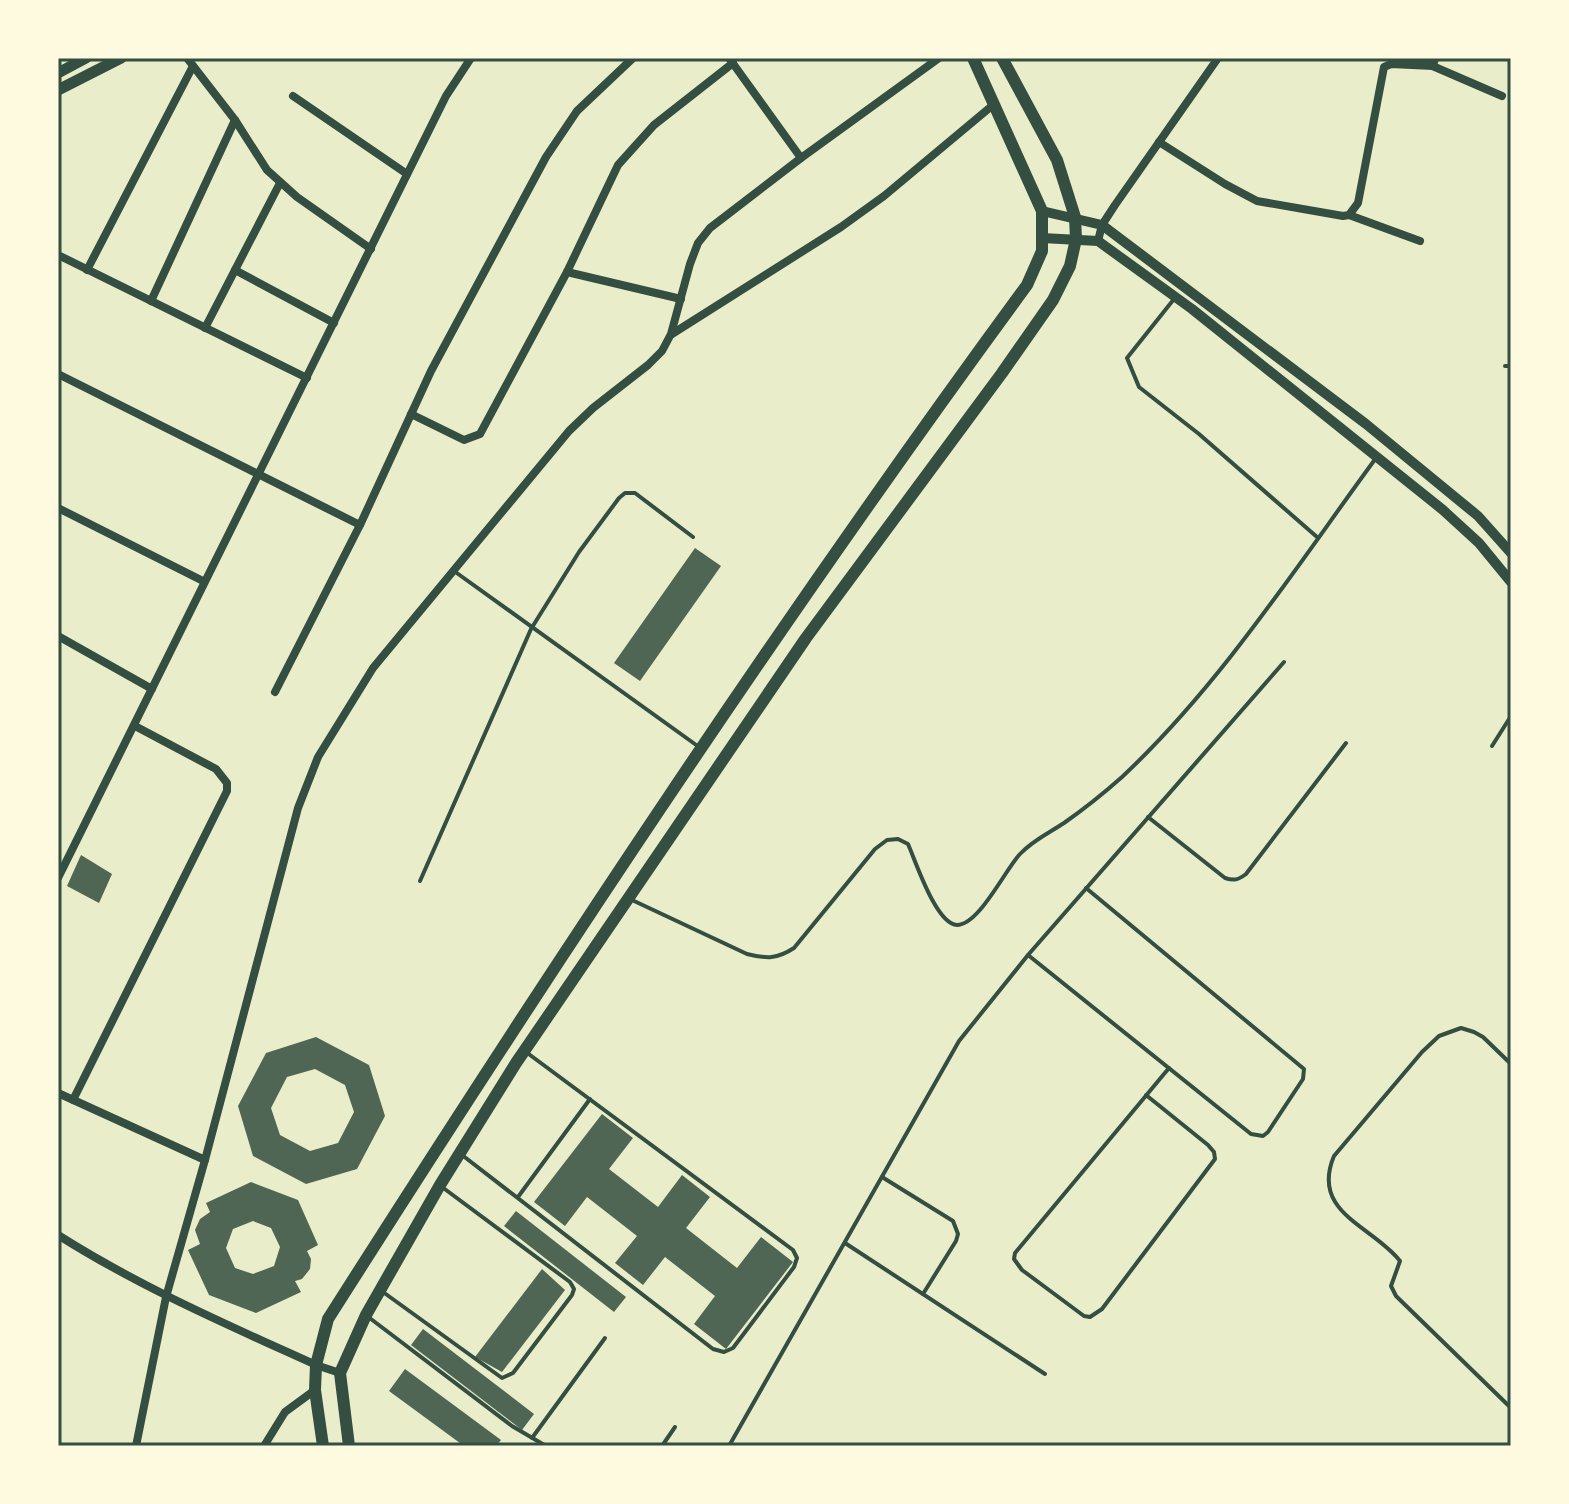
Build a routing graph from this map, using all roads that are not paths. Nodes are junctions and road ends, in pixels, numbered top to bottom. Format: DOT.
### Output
graph roads {
  1 [pos="86,58"];
  2 [pos="121,58"];
  3 [pos="471,58"];
  4 [pos="633,58"];
  5 [pos="939,58"];
  6 [pos="973,58"];
  7 [pos="1002,58"];
  8 [pos="1218,58"];
  9 [pos="1414,58"];
  10 [pos="731,61"];
  11 [pos="190,62"];
  12 [pos="1434,62"];
  13 [pos="58,73"];
  14 [pos="58,90"];
  15 [pos="293,96"];
  16 [pos="1502,96"];
  17 [pos="992,103"];
  18 [pos="235,120"];
  19 [pos="1159,142"];
  20 [pos="801,158"];
  21 [pos="407,174"];
  22 [pos="280,183"];
  23 [pos="1042,211"];
  24 [pos="1349,215"];
  25 [pos="1075,217"];
  26 [pos="1102,225"];
  27 [pos="1042,238"];
  28 [pos="1076,239"];
  29 [pos="1098,241"];
  30 [pos="1420,241"];
  31 [pos="371,249"];
  32 [pos="58,255"];
  33 [pos="87,270"];
  34 [pos="235,270"];
  35 [pos="567,272"];
  36 [pos="1175,297"];
  37 [pos="681,299"];
  38 [pos="151,301"];
  39 [pos="334,323"];
  40 [pos="205,328"];
  41 [pos="671,334"];
  42 [pos="58,374"];
  43 [pos="307,378"];
  44 [pos="411,414"];
  45 [pos="1376,458"];
  46 [pos="259,474"];
  47 [pos="58,508"];
  48 [pos="360,525"];
  49 [pos="693,537"];
  50 [pos="1318,538"];
  51 [pos="1511,553"];
  52 [pos="454,571"];
  53 [pos="203,581"];
  54 [pos="1511,582"];
  55 [pos="531,629"];
  56 [pos="58,636"];
  57 [pos="1284,662"];
  58 [pos="152,689"];
  59 [pos="275,692"];
  60 [pos="1511,716"];
  61 [pos="135,726"];
  62 [pos="1346,743"];
  63 [pos="1492,746"];
  64 [pos="702,749"];
  65 [pos="1148,817"];
  66 [pos="58,878"];
  67 [pos="420,881"];
  68 [pos="1086,888"];
  69 [pos="629,898"];
  70 [pos="1028,955"];
  71 [pos="525,1050"];
  72 [pos="1511,1064"];
  73 [pos="1169,1068"];
  74 [pos="58,1093"];
  75 [pos="1146,1095"];
  76 [pos="590,1099"];
  77 [pos="73,1100"];
  78 [pos="460,1153"];
  79 [pos="205,1160"];
  80 [pos="882,1177"];
  81 [pos="440,1185"];
  82 [pos="518,1198"];
  83 [pos="58,1235"];
  84 [pos="845,1243"];
  85 [pos="381,1290"];
  86 [pos="923,1294"];
  87 [pos="166,1297"];
  88 [pos="366,1315"];
  89 [pos="605,1338"];
  90 [pos="316,1365"];
  91 [pos="340,1373"];
  92 [pos="1045,1374"];
  93 [pos="315,1390"];
  94 [pos="1511,1408"];
  95 [pos="675,1427"];
  96 [pos="532,1438"];
  97 [pos="136,1446"];
  98 [pos="264,1446"];
  99 [pos="323,1446"];
  100 [pos="349,1446"];
  101 [pos="546,1446"];
  102 [pos="662,1446"];
  103 [pos="729,1446"];
  1 -- 13 [label="main road"];
  2 -- 14 [label="main road"];
  3 -- 21 [label="street"];
  4 -- 44 [label="street"];
  5 -- 20 [label="street"];
  6 -- 17 [label="main road"];
  7 -- 25 [label="main road"];
  8 -- 19 [label="street"];
  9 -- 12 [label="street"];
  10 -- 20 [label="street"];
  10 -- 35 [label="street"];
  11 -- 18 [label="street"];
  11 -- 33 [label="street"];
  12 -- 16 [label="street"];
  12 -- 24 [label="street"];
  15 -- 21 [label="street"];
  17 -- 23 [label="main road"];
  17 -- 41 [label="street"];
  18 -- 22 [label="street"];
  18 -- 38 [label="street"];
  19 -- 24 [label="street"];
  19 -- 26 [label="street"];
  20 -- 37 [label="street"];
  21 -- 31 [label="street"];
  22 -- 31 [label="street"];
  22 -- 34 [label="street"];
  23 -- 25 [label="street"];
  23 -- 27 [label="main road"];
  24 -- 30 [label="street"];
  25 -- 26 [label="street"];
  25 -- 28 [label="main road"];
  26 -- 29 [label="street"];
  26 -- 51 [label="street"];
  27 -- 28 [label="street"];
  27 -- 64 [label="main road"];
  28 -- 29 [label="street"];
  28 -- 69 [label="main road"];
  29 -- 36 [label="street"];
  31 -- 39 [label="street"];
  32 -- 33 [label="street"];
  33 -- 38 [label="street"];
  34 -- 39 [label="street"];
  34 -- 40 [label="street"];
  35 -- 37 [label="street"];
  35 -- 44 [label="street"];
  36 -- 45 [label="street"];
  36 -- 50 [label="lane"];
  37 -- 41 [label="street"];
  38 -- 40 [label="street"];
  39 -- 43 [label="street"];
  40 -- 43 [label="street"];
  41 -- 52 [label="street"];
  42 -- 46 [label="street"];
  43 -- 46 [label="street"];
  44 -- 48 [label="street"];
  45 -- 50 [label="lane"];
  45 -- 54 [label="street"];
  46 -- 48 [label="street"];
  46 -- 53 [label="street"];
  47 -- 53 [label="street"];
  48 -- 59 [label="street"];
  49 -- 55 [label="lane"];
  50 -- 69 [label="lane"];
  52 -- 55 [label="lane"];
  52 -- 79 [label="street"];
  53 -- 58 [label="street"];
  55 -- 64 [label="lane"];
  55 -- 67 [label="lane"];
  56 -- 58 [label="street"];
  57 -- 65 [label="lane"];
  58 -- 61 [label="street"];
  60 -- 63 [label="lane"];
  61 -- 66 [label="street"];
  61 -- 77 [label="street"];
  62 -- 65 [label="lane"];
  64 -- 90 [label="main road"];
  65 -- 68 [label="lane"];
  68 -- 70 [label="lane"];
  68 -- 73 [label="lane"];
  69 -- 71 [label="main road"];
  70 -- 73 [label="lane"];
  70 -- 80 [label="lane"];
  71 -- 76 [label="lane"];
  71 -- 78 [label="main road"];
  72 -- 94 [label="lane"];
  73 -- 75 [label="lane"];
  74 -- 77 [label="street"];
  75 -- 75 [label="lane"];
  76 -- 82 [label="lane"];
  76 -- 82 [label="lane"];
  77 -- 79 [label="street"];
  78 -- 81 [label="main road"];
  78 -- 82 [label="lane"];
  79 -- 87 [label="street"];
  80 -- 84 [label="lane"];
  80 -- 86 [label="lane"];
  81 -- 85 [label="main road"];
  81 -- 85 [label="lane"];
  83 -- 87 [label="street"];
  84 -- 86 [label="lane"];
  84 -- 103 [label="lane"];
  85 -- 88 [label="main road"];
  86 -- 92 [label="lane"];
  87 -- 90 [label="street"];
  87 -- 97 [label="street"];
  88 -- 91 [label="main road"];
  88 -- 96 [label="lane"];
  89 -- 96 [label="lane"];
  90 -- 91 [label="street"];
  90 -- 93 [label="main road"];
  91 -- 100 [label="main road"];
  93 -- 98 [label="street"];
  93 -- 99 [label="main road"];
  95 -- 102 [label="lane"];
  96 -- 101 [label="lane"];
}
